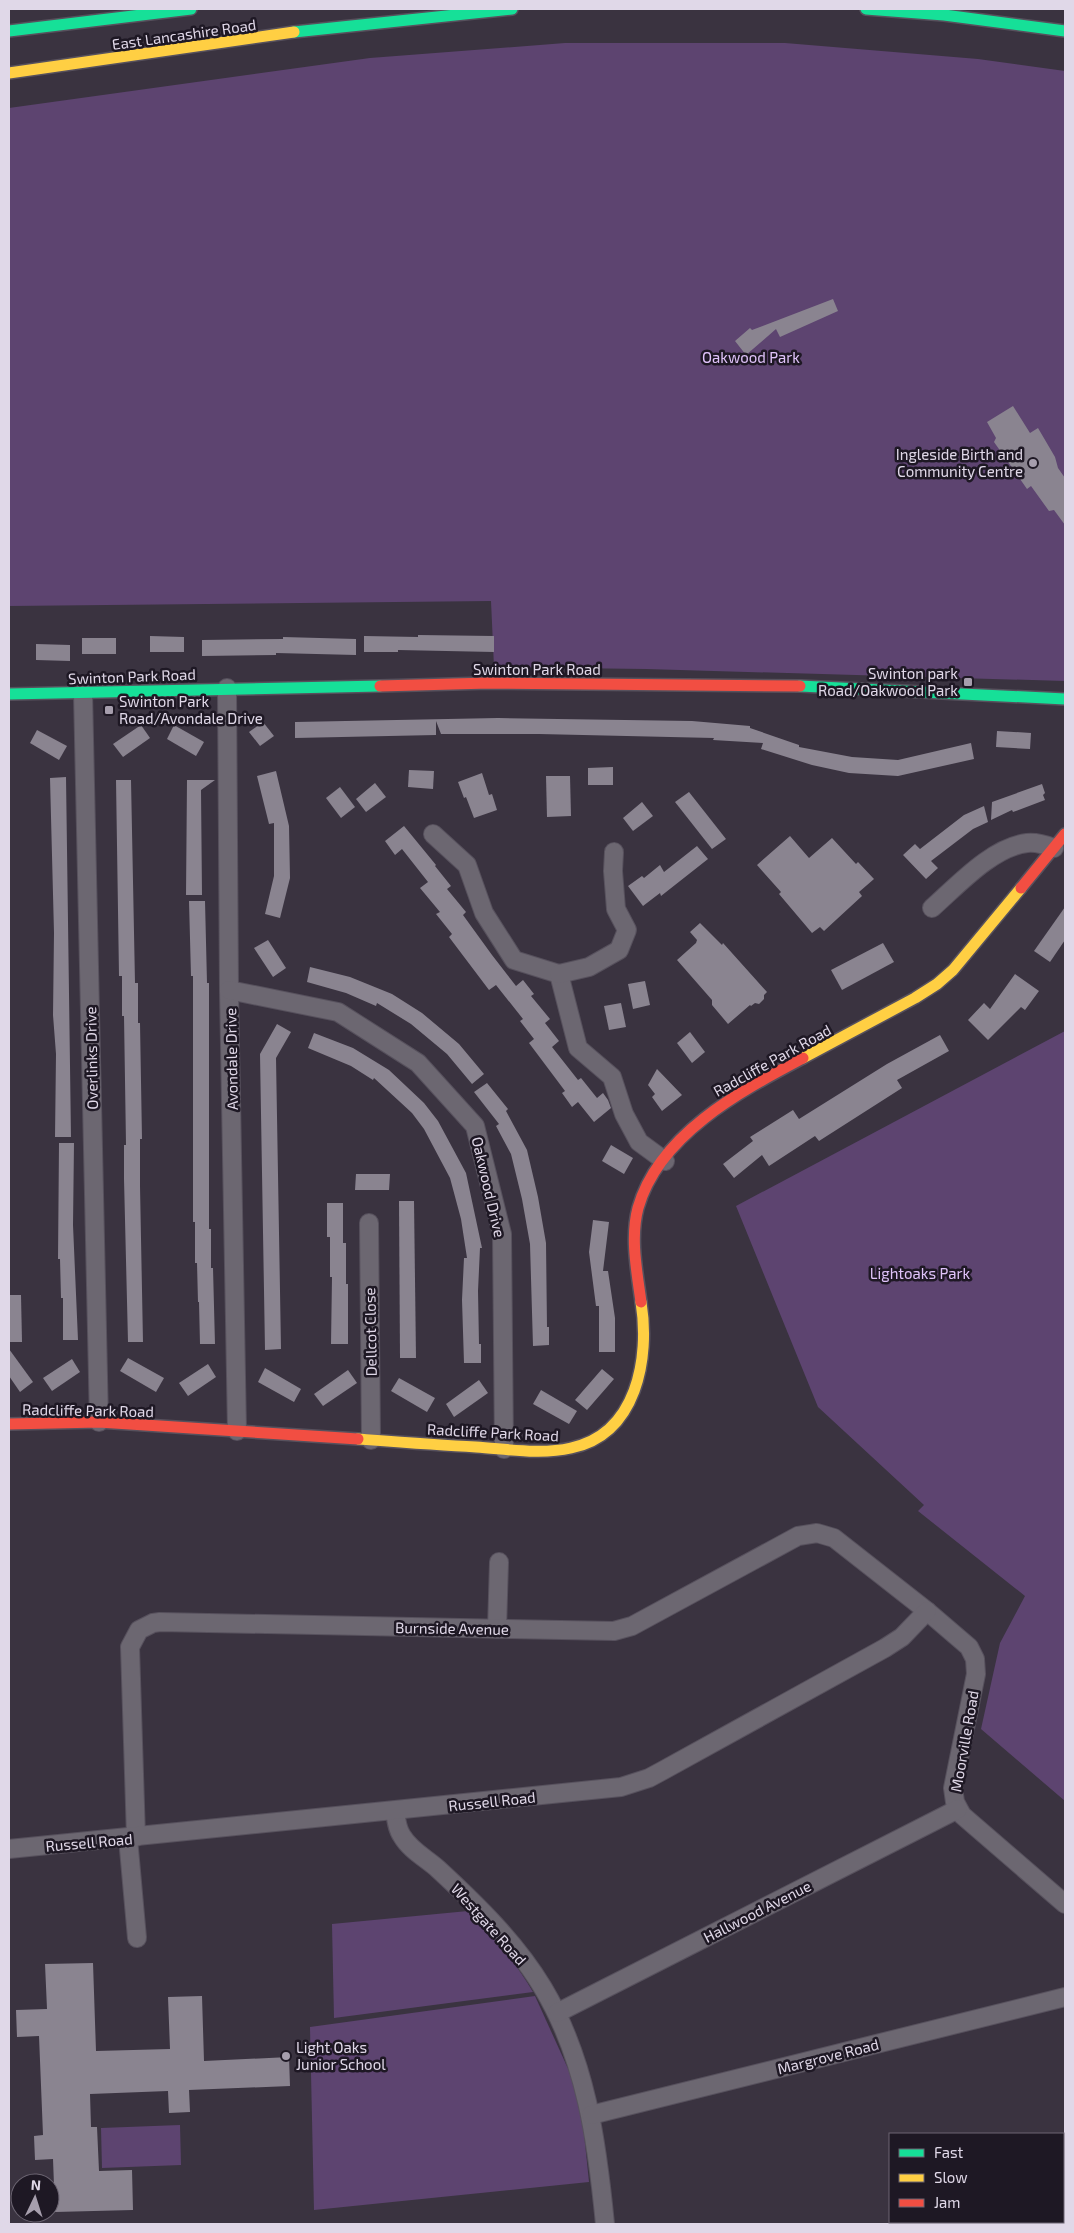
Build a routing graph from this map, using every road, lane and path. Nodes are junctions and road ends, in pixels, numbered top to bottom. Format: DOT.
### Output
graph roads {
  1 [pos="192,9"];
  2 [pos="512,9"];
  3 [pos="866,9"];
  4 [pos="9,31"];
  5 [pos="1065,31"];
  6 [pos="9,74"];
  7 [pos="227,688"];
  8 [pos="83,693"];
  9 [pos="9,694"];
  10 [pos="1065,698"];
  11 [pos="433,834"];
  12 [pos="1060,841"];
  13 [pos="614,852"];
  14 [pos="932,908"];
  15 [pos="559,974"];
  16 [pos="230,990"];
  17 [pos="664,1161"];
  18 [pos="369,1223"];
  19 [pos="99,1422"];
  20 [pos="9,1424"];
  21 [pos="237,1431"];
  22 [pos="371,1440"];
  23 [pos="504,1449"];
  24 [pos="499,1562"];
  25 [pos="927,1611"];
  26 [pos="497,1628"];
  27 [pos="958,1809"];
  28 [pos="395,1811"];
  29 [pos="132,1838"];
  30 [pos="9,1849"];
  31 [pos="1065,1904"];
  32 [pos="137,1938"];
  33 [pos="1065,1997"];
  34 [pos="557,2013"];
  35 [pos="591,2115"];
  36 [pos="605,2224"];
  1 -- 4 [label="main road, East Lancashire Road"];
  2 -- 6 [label="main road, East Lancashire Road"];
  3 -- 5 [label="main road"];
  7 -- 8 [label="main road, Swinton Park Road"];
  7 -- 10 [label="main road, Swinton Park Road"];
  7 -- 16 [label="street, Avondale Drive"];
  8 -- 9 [label="main road, Swinton Park Road"];
  8 -- 19 [label="street, Overlinks Drive"];
  11 -- 15 [label="street"];
  12 -- 14 [label="street"];
  12 -- 17 [label="main road, Radcliffe Park Road"];
  13 -- 15 [label="street"];
  15 -- 17 [label="street"];
  16 -- 21 [label="street, Avondale Drive"];
  16 -- 23 [label="street, Oakwood Drive"];
  17 -- 23 [label="main road, Radcliffe Park Road"];
  18 -- 22 [label="street, Dellcot Close"];
  19 -- 20 [label="main road, Radcliffe Park Road"];
  19 -- 21 [label="main road, Radcliffe Park Road"];
  21 -- 22 [label="main road, Radcliffe Park Road"];
  22 -- 23 [label="main road, Radcliffe Park Road"];
  24 -- 26 [label="street"];
  25 -- 26 [label="street, Burnside Avenue"];
  25 -- 27 [label="street, Moorville Road"];
  25 -- 28 [label="street, Russell Road"];
  26 -- 29 [label="street, Burnside Avenue"];
  27 -- 31 [label="street, Moorville Road"];
  27 -- 34 [label="street, Hallwood Avenue"];
  28 -- 29 [label="street, Russell Road"];
  28 -- 34 [label="street, Westgate Road"];
  29 -- 30 [label="street, Russell Road"];
  29 -- 32 [label="street, Burnside Avenue"];
  33 -- 35 [label="street, Margrove Road"];
  34 -- 35 [label="street, Westgate Road"];
  35 -- 36 [label="street, Westgate Road"];
}
